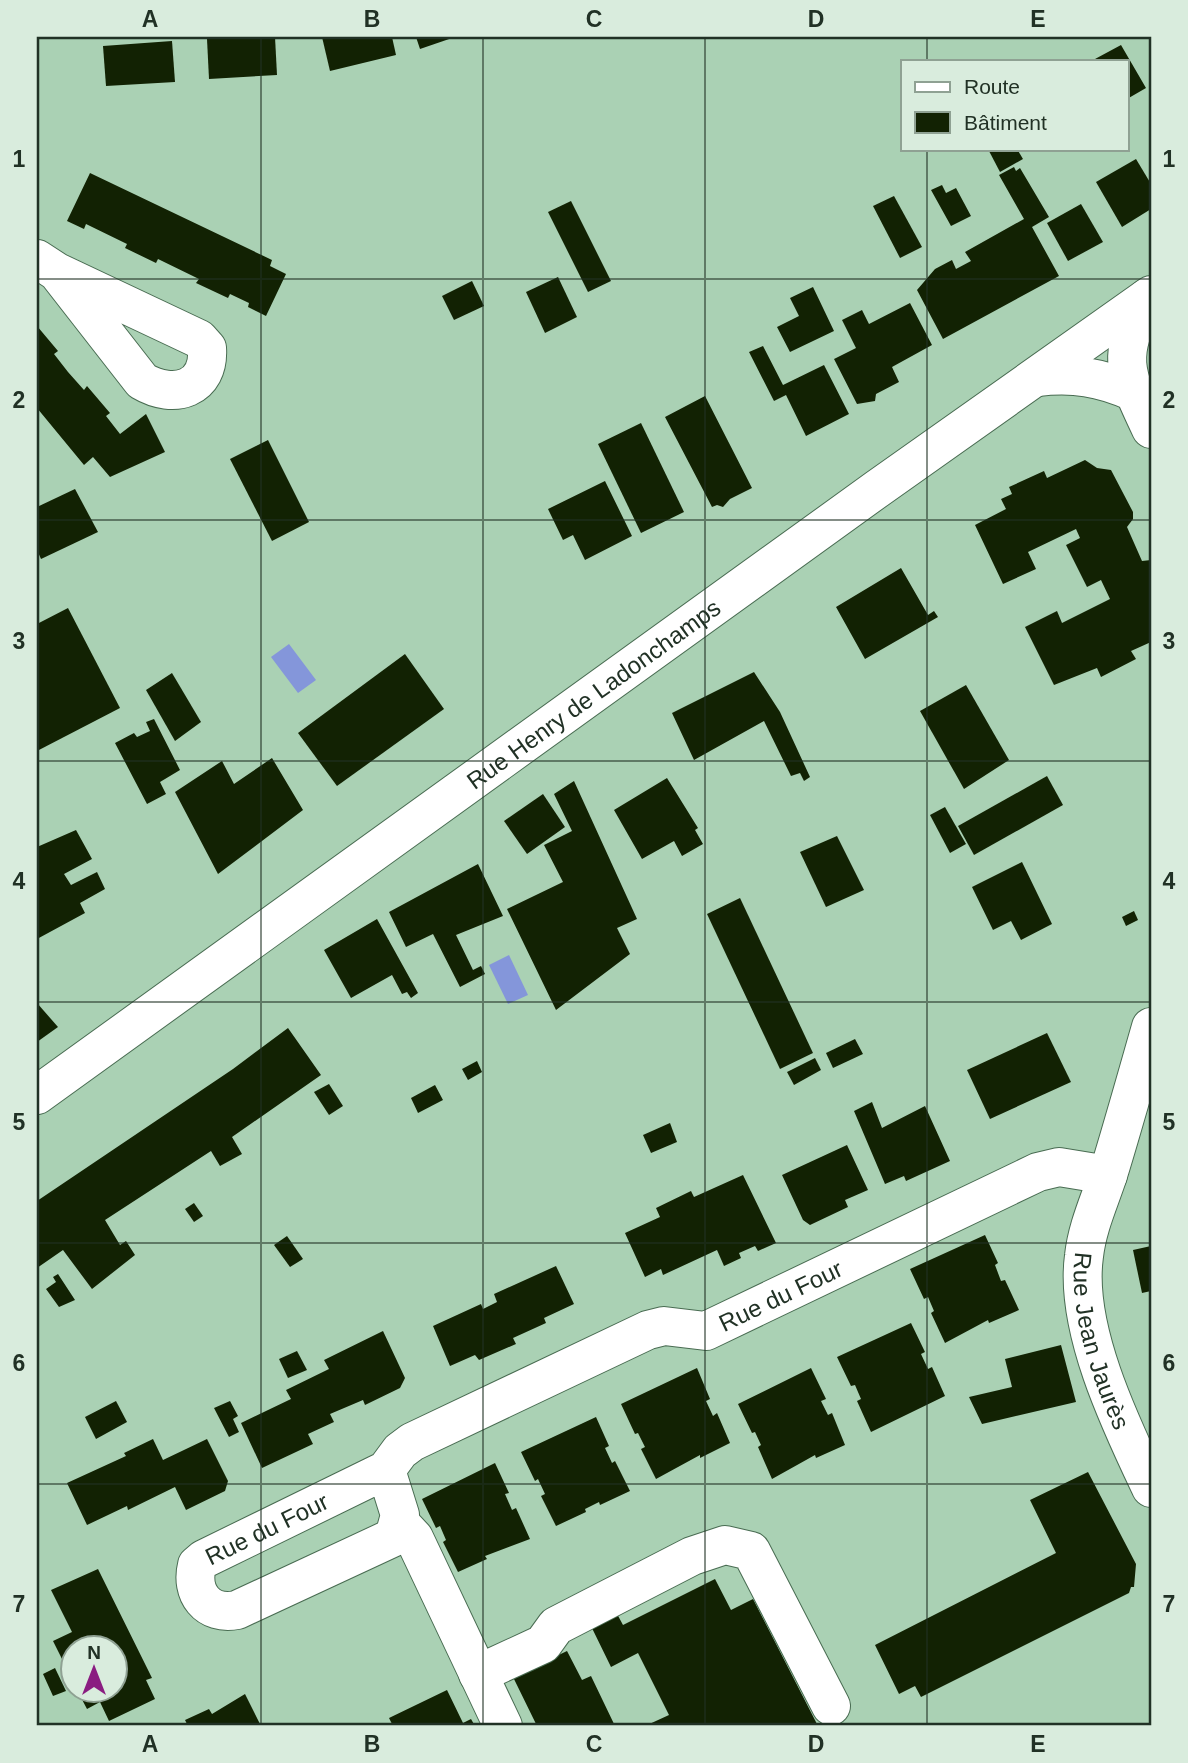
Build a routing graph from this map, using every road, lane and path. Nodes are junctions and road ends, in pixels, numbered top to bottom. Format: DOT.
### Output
graph roads {
  1 [pos="1149,297"];
  2 [pos="1037,377"];
  3 [pos="1133,392"];
  4 [pos="1151,429"];
  5 [pos="1151,1027"];
  6 [pos="37,1095"];
  7 [pos="1108,1175"];
  8 [pos="386,1470"];
  9 [pos="1151,1489"];
  10 [pos="400,1523"];
  11 [pos="478,1674"];
  12 [pos="831,1706"];
  13 [pos="503,1726"];
  1 -- 2 [label="street, Rue Henry de Ladonchamps"];
  1 -- 3 [label="street"];
  2 -- 3 [label="street"];
  2 -- 6 [label="street, Rue Henry de Ladonchamps"];
  3 -- 4 [label="street"];
  5 -- 7 [label="street, Rue Jean Jaurès"];
  7 -- 8 [label="street, Rue du Four"];
  7 -- 9 [label="street, Rue Jean Jaurès"];
  8 -- 10 [label="street"];
  8 -- 10 [label="street, Rue du Four"];
  10 -- 11 [label="street"];
  11 -- 12 [label="street"];
  11 -- 13 [label="street"];
}
